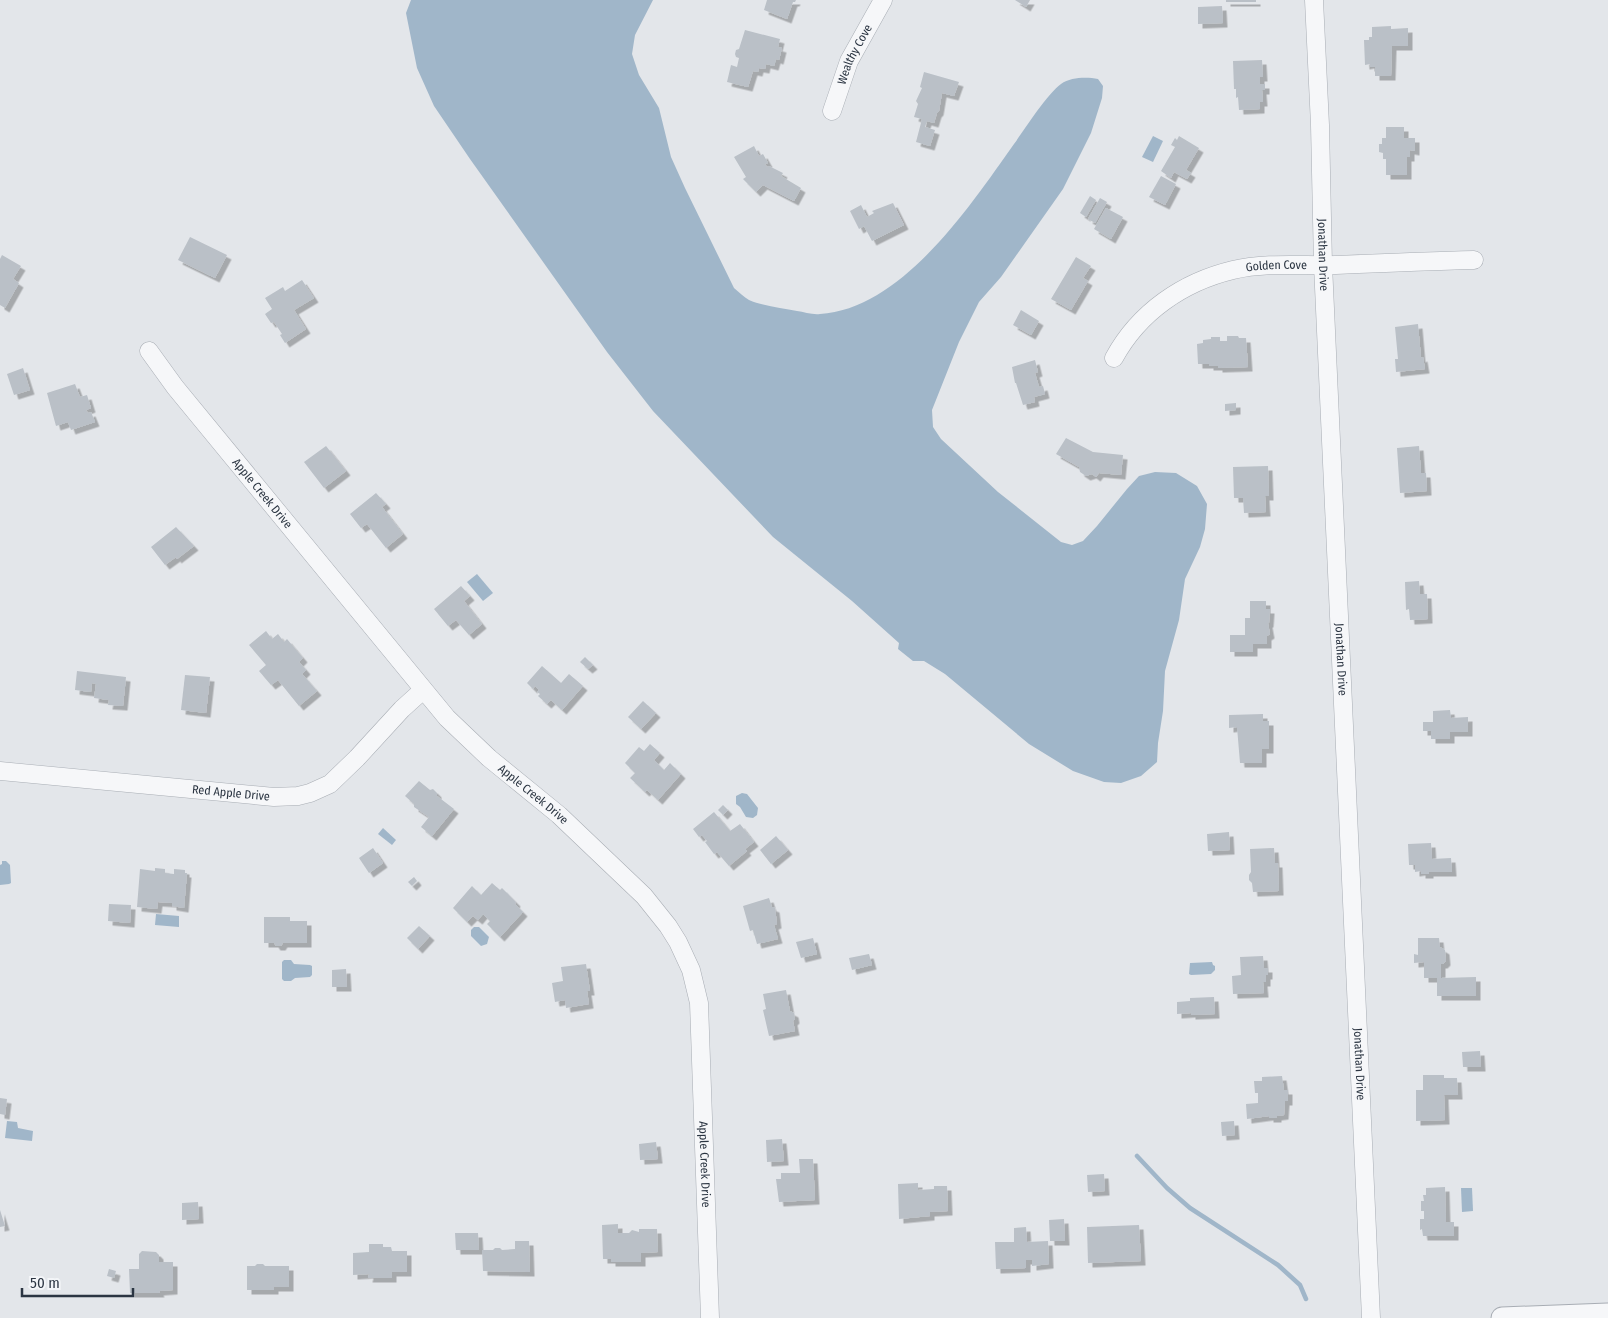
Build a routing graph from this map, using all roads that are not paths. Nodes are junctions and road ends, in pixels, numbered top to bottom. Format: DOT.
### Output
graph roads {
  1 [pos="883,0"];
  2 [pos="1314,0"];
  3 [pos="832,111"];
  4 [pos="1474,260"];
  5 [pos="1323,265"];
  6 [pos="149,351"];
  7 [pos="1114,358"];
  8 [pos="423,690"];
  9 [pos="0,771"];
  10 [pos="1608,1314"];
  11 [pos="710,1318"];
  12 [pos="1371,1318"];
  13 [pos="1502,1318"];
  1 -- 3 [label="street, Wealthy Cove"];
  2 -- 5 [label="street, Jonathan Drive"];
  4 -- 5 [label="street, Golden Cove"];
  5 -- 7 [label="street, Golden Cove"];
  5 -- 12 [label="street, Jonathan Drive"];
  6 -- 8 [label="street, Apple Creek Drive"];
  8 -- 9 [label="street, Red Apple Drive"];
  8 -- 11 [label="street, Apple Creek Drive"];
  10 -- 13 [label="street"];
}
